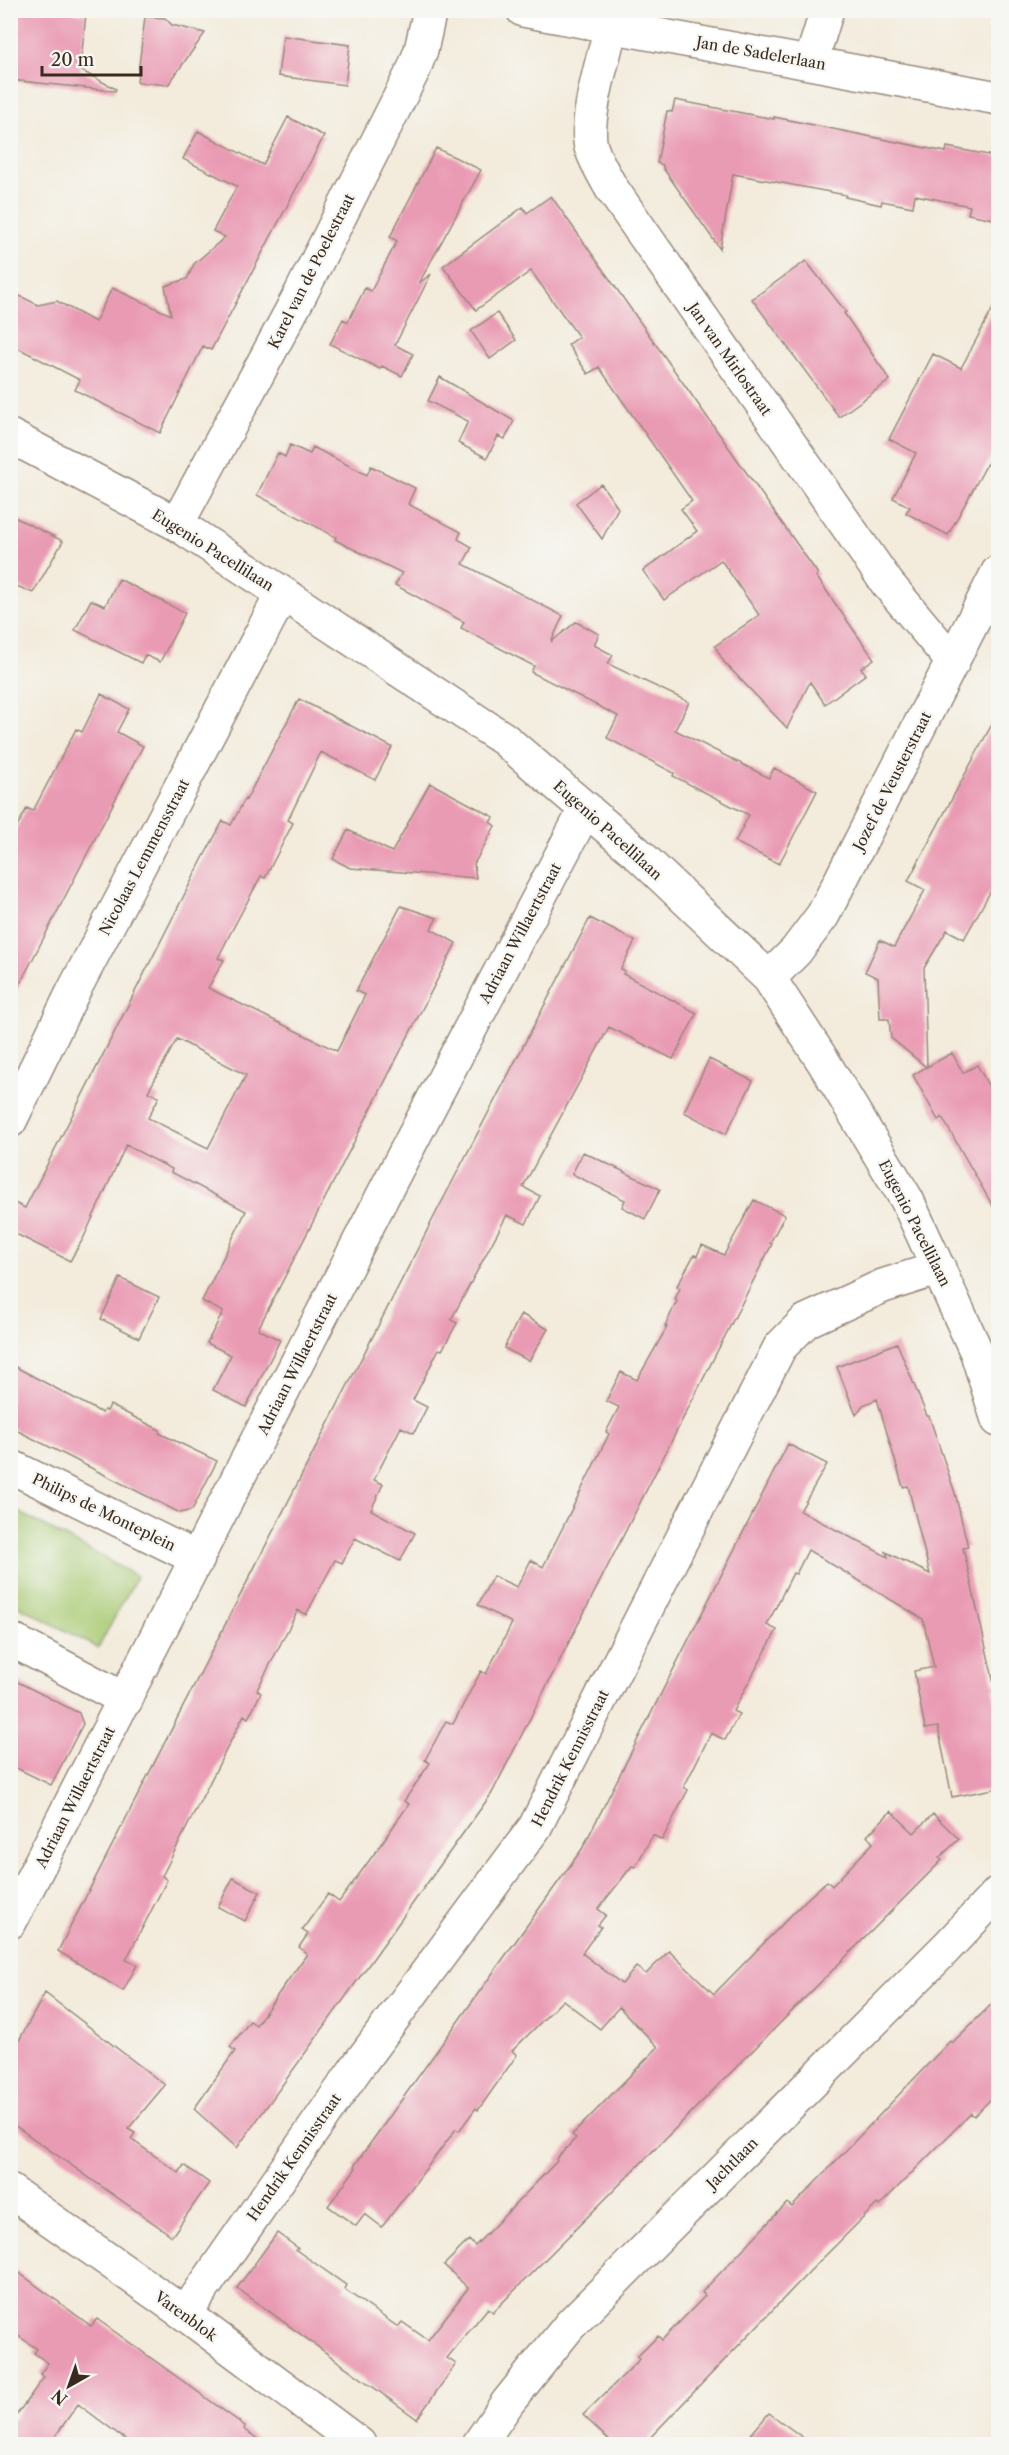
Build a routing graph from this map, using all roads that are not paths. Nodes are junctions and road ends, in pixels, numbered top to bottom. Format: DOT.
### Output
graph roads {
  1 [pos="430,10"];
  2 [pos="522,10"];
  3 [pos="827,10"];
  4 [pos="611,27"];
  5 [pos="811,62"];
  6 [pos="999,98"];
  7 [pos="10,436"];
  8 [pos="177,524"];
  9 [pos="999,572"];
  10 [pos="282,594"];
  11 [pos="953,662"];
  12 [pos="586,808"];
  13 [pos="769,978"];
  14 [pos="10,1121"];
  15 [pos="939,1268"];
  16 [pos="999,1419"];
  17 [pos="10,1466"];
  18 [pos="198,1559"];
  19 [pos="10,1639"];
  20 [pos="126,1700"];
  21 [pos="999,1893"];
  22 [pos="10,1922"];
  23 [pos="10,2191"];
  24 [pos="184,2314"];
  25 [pos="359,2445"];
  26 [pos="479,2445"];
  1 -- 8 [label="street, Karel van de Poelestraat"];
  2 -- 4 [label="street, Jan de Sadelerlaan"];
  3 -- 5 [label="street"];
  4 -- 5 [label="street, Jan de Sadelerlaan"];
  4 -- 11 [label="street, Jan van Mirlostraat"];
  5 -- 6 [label="street, Jan de Sadelerlaan"];
  7 -- 8 [label="street, Eugenio Pacellilaan"];
  8 -- 10 [label="street, Eugenio Pacellilaan"];
  9 -- 11 [label="street, Jozef de Veusterstraat"];
  10 -- 12 [label="street, Eugenio Pacellilaan"];
  10 -- 14 [label="street, Nicolaas Lemmensstraat"];
  11 -- 13 [label="street, Jozef de Veusterstraat"];
  12 -- 13 [label="street, Eugenio Pacellilaan"];
  12 -- 18 [label="street, Adriaan Willaertstraat"];
  13 -- 15 [label="street, Eugenio Pacellilaan"];
  15 -- 16 [label="street, Eugenio Pacellilaan"];
  15 -- 24 [label="street, Hendrik Kennisstraat"];
  17 -- 18 [label="street, Philips de Monteplein"];
  18 -- 20 [label="street, Adriaan Willaertstraat"];
  19 -- 20 [label="street"];
  20 -- 22 [label="street, Adriaan Willaertstraat"];
  21 -- 26 [label="street, Jachtlaan"];
  23 -- 24 [label="street, Varenblok"];
  24 -- 25 [label="street, Varenblok"];
}
